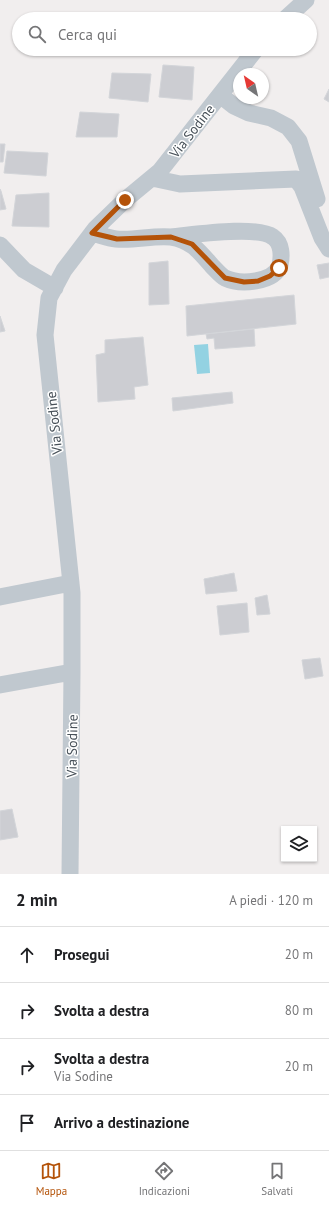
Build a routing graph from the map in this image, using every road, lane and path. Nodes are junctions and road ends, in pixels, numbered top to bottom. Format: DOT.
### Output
graph roads {
  1 [pos="306,0"];
  2 [pos="293,12"];
  3 [pos="251,56"];
  4 [pos="220,95"];
  5 [pos="152,178"];
  6 [pos="329,229"];
  7 [pos="92,233"];
  8 [pos="171,237"];
  9 [pos="0,246"];
  10 [pos="329,249"];
  11 [pos="54,288"];
  12 [pos="71,583"];
  13 [pos="0,596"];
  14 [pos="72,672"];
  15 [pos="0,684"];
  16 [pos="70,874"];
  1 -- 2 [label="street"];
  3 -- 4 [label="street, Via Sodine"];
  4 -- 5 [label="street, Via Sodine"];
  4 -- 6 [label="street"];
  5 -- 7 [label="street, Via Sodine"];
  5 -- 10 [label="street"];
  7 -- 8 [label="street"];
  7 -- 11 [label="street, Via Sodine"];
  8 -- 8 [label="street"];
  9 -- 11 [label="street"];
  11 -- 12 [label="street, Via Sodine"];
  12 -- 13 [label="street"];
  12 -- 14 [label="street, Via Sodine"];
  14 -- 15 [label="street"];
  14 -- 16 [label="street, Via Sodine"];
}
